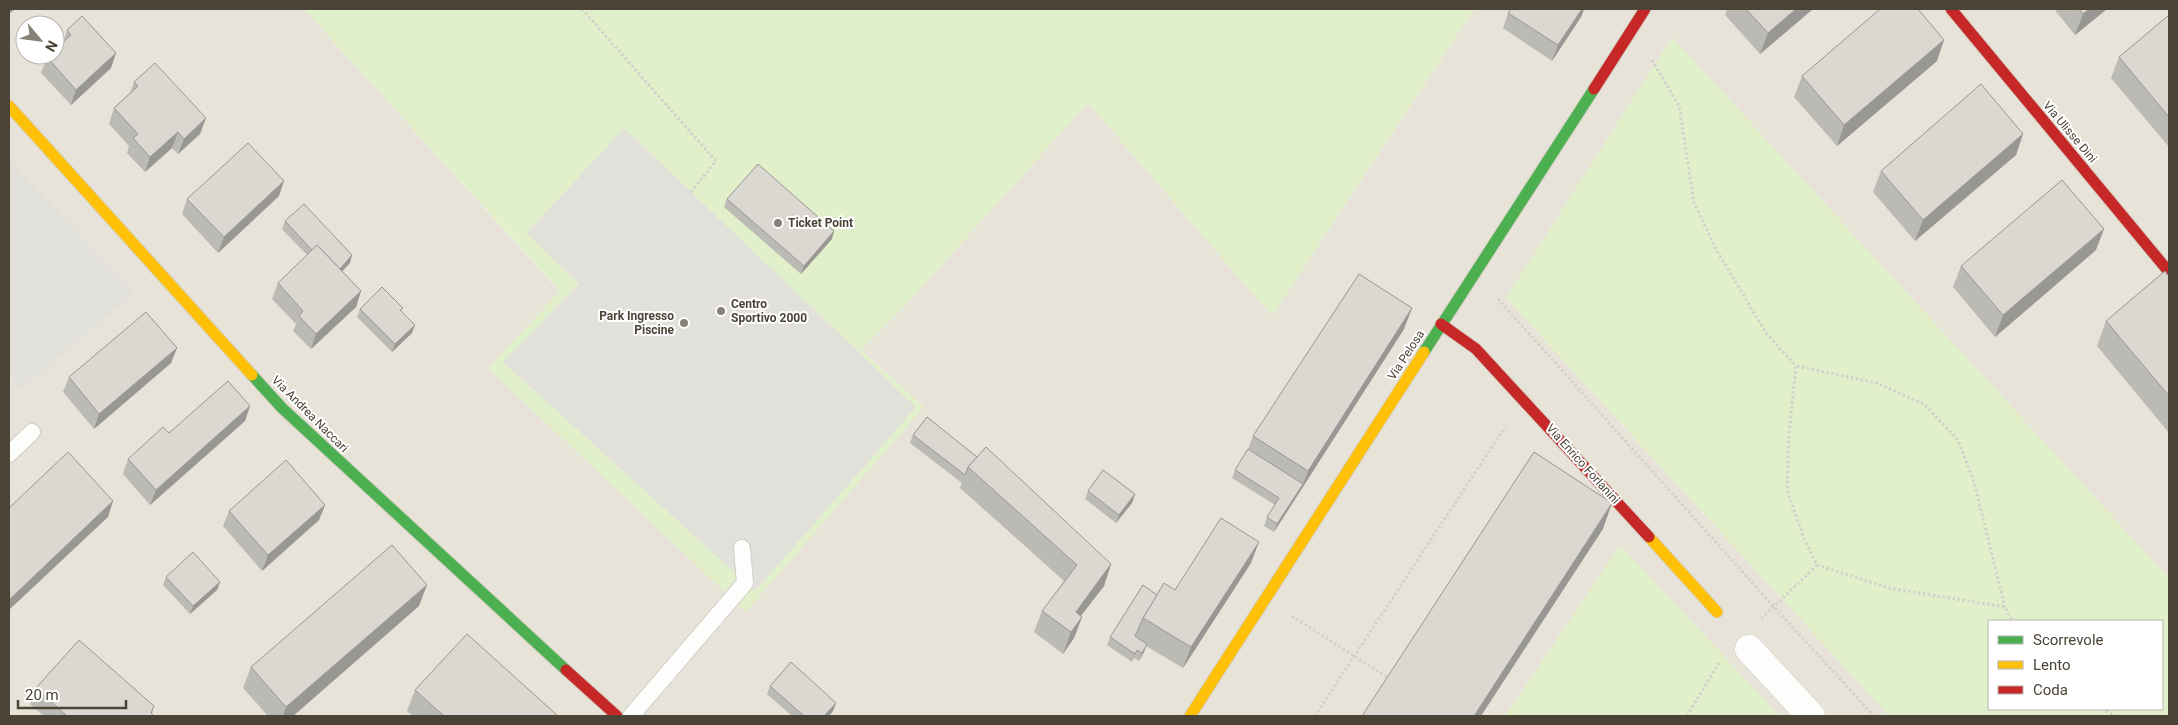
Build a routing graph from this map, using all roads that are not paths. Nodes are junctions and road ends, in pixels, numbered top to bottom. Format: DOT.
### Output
graph roads {
  1 [pos="1645,9"];
  2 [pos="1951,9"];
  3 [pos="9,106"];
  4 [pos="2165,260"];
  5 [pos="1442,324"];
  6 [pos="32,432"];
  7 [pos="9,454"];
  8 [pos="742,548"];
  9 [pos="1717,612"];
  10 [pos="1749,649"];
  11 [pos="616,716"];
  12 [pos="631,716"];
  13 [pos="1190,716"];
  14 [pos="1811,716"];
  1 -- 5 [label="street, Via Pelosa"];
  2 -- 4 [label="street, Via Ulisse Dini"];
  3 -- 11 [label="street, Via Andrea Naccari"];
  5 -- 9 [label="street, Via Enrico Forlanini"];
  5 -- 13 [label="street, Via Pelosa"];
  6 -- 7 [label="lane"];
  8 -- 12 [label="lane"];
  10 -- 14 [label="street"];
}
